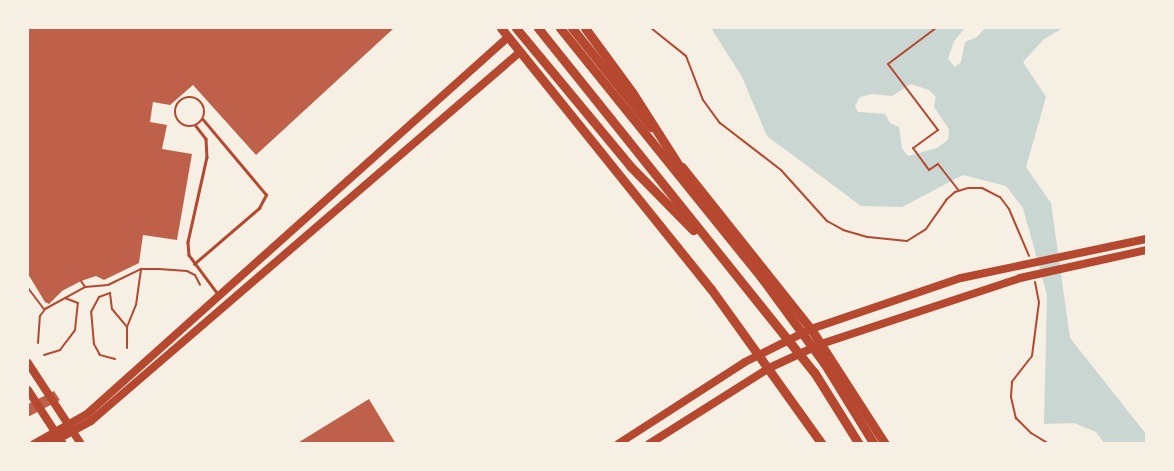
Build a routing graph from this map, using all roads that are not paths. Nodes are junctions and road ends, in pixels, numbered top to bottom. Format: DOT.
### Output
graph roads {
  1 [pos="501,28"];
  2 [pos="516,28"];
  3 [pos="538,28"];
  4 [pos="560,28"];
  5 [pos="572,28"];
  6 [pos="585,28"];
  7 [pos="508,38"];
  8 [pos="520,52"];
  9 [pos="203,120"];
  10 [pos="196,126"];
  11 [pos="730,238"];
  12 [pos="1146,239"];
  13 [pos="708,243"];
  14 [pos="1146,250"];
  15 [pos="194,264"];
  16 [pos="218,294"];
  17 [pos="811,329"];
  18 [pos="821,344"];
  19 [pos="759,354"];
  20 [pos="28,363"];
  21 [pos="769,368"];
  22 [pos="28,390"];
  23 [pos="72,429"];
  24 [pos="59,439"];
  25 [pos="34,444"];
  26 [pos="48,444"];
  27 [pos="81,444"];
  28 [pos="618,444"];
  29 [pos="649,444"];
  30 [pos="822,444"];
  31 [pos="859,444"];
  32 [pos="874,444"];
  33 [pos="885,444"];
  1 -- 7 [label="main road"];
  2 -- 13 [label="main road"];
  3 -- 13 [label="main road"];
  4 -- 11 [label="main road"];
  5 -- 17 [label="main road"];
  6 -- 11 [label="main road"];
  7 -- 8 [label="main road"];
  7 -- 16 [label="main road"];
  8 -- 19 [label="main road"];
  8 -- 23 [label="main road"];
  9 -- 10 [label="lane"];
  9 -- 10 [label="lane"];
  9 -- 15 [label="lane"];
  10 -- 15 [label="lane"];
  11 -- 32 [label="main road"];
  12 -- 17 [label="main road"];
  13 -- 31 [label="main road"];
  14 -- 18 [label="main road"];
  15 -- 16 [label="lane"];
  16 -- 23 [label="main road"];
  17 -- 18 [label="main road"];
  17 -- 19 [label="main road"];
  18 -- 21 [label="main road"];
  18 -- 33 [label="main road"];
  19 -- 21 [label="main road"];
  19 -- 28 [label="main road"];
  20 -- 23 [label="main road"];
  21 -- 29 [label="main road"];
  21 -- 30 [label="main road"];
  22 -- 24 [label="main road"];
  23 -- 24 [label="main road"];
  23 -- 27 [label="main road"];
  24 -- 25 [label="main road"];
  24 -- 26 [label="main road"];
}
